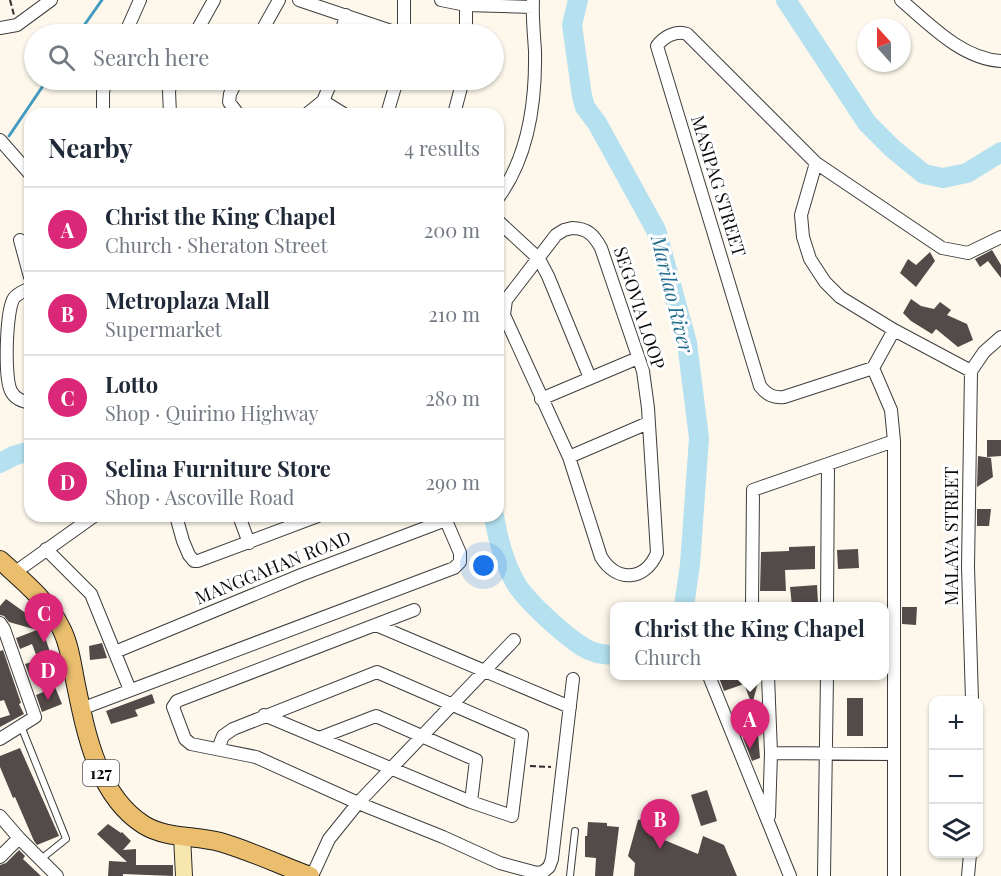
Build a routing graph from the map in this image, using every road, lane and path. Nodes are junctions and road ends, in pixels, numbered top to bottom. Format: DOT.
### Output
graph roads {
  1 [pos="51,0"];
  2 [pos="140,0"];
  3 [pos="214,0"];
  4 [pos="279,0"];
  5 [pos="299,0"];
  6 [pos="404,0"];
  7 [pos="441,0"];
  8 [pos="902,0"];
  9 [pos="467,2"];
  10 [pos="533,4"];
  11 [pos="346,15"];
  12 [pos="129,24"];
  13 [pos="201,24"];
  14 [pos="266,24"];
  15 [pos="344,24"];
  16 [pos="373,24"];
  17 [pos="403,24"];
  18 [pos="466,24"];
  19 [pos="0,27"];
  20 [pos="1001,61"];
  21 [pos="104,90"];
  22 [pos="169,90"];
  23 [pos="232,90"];
  24 [pos="328,90"];
  25 [pos="394,90"];
  26 [pos="460,90"];
  27 [pos="323,101"];
  28 [pos="103,108"];
  29 [pos="170,108"];
  30 [pos="234,108"];
  31 [pos="314,108"];
  32 [pos="334,108"];
  33 [pos="389,108"];
  34 [pos="456,108"];
  35 [pos="0,140"];
  36 [pos="816,163"];
  37 [pos="24,167"];
  38 [pos="504,190"];
  39 [pos="504,227"];
  40 [pos="1001,237"];
  41 [pos="20,240"];
  42 [pos="24,255"];
  43 [pos="539,259"];
  44 [pos="24,292"];
  45 [pos="504,307"];
  46 [pos="504,312"];
  47 [pos="894,330"];
  48 [pos="1001,337"];
  49 [pos="638,358"];
  50 [pos="873,368"];
  51 [pos="971,371"];
  52 [pos="590,378"];
  53 [pos="542,399"];
  54 [pos="24,402"];
  55 [pos="648,423"];
  56 [pos="894,441"];
  57 [pos="569,457"];
  58 [pos="828,464"];
  59 [pos="85,522"];
  60 [pos="178,522"];
  61 [pos="240,522"];
  62 [pos="303,522"];
  63 [pos="435,522"];
  64 [pos="447,522"];
  65 [pos="249,543"];
  66 [pos="46,549"];
  67 [pos="0,560"];
  68 [pos="14,573"];
  69 [pos="752,602"];
  70 [pos="827,602"];
  71 [pos="414,610"];
  72 [pos="0,623"];
  73 [pos="376,625"];
  74 [pos="514,640"];
  75 [pos="115,652"];
  76 [pos="484,671"];
  77 [pos="573,679"];
  78 [pos="711,680"];
  79 [pos="768,680"];
  80 [pos="827,680"];
  81 [pos="130,690"];
  82 [pos="972,696"];
  83 [pos="452,704"];
  84 [pos="570,707"];
  85 [pos="81,708"];
  86 [pos="264,715"];
  87 [pos="21,726"];
  88 [pos="421,736"];
  89 [pos="319,738"];
  90 [pos="0,739"];
  91 [pos="218,749"];
  92 [pos="827,752"];
  93 [pos="771,753"];
  94 [pos="894,754"];
  95 [pos="518,766"];
  96 [pos="563,767"];
  97 [pos="390,768"];
  98 [pos="471,802"];
  99 [pos="358,803"];
  100 [pos="0,816"];
  101 [pos="769,820"];
  102 [pos="575,831"];
  103 [pos="182,836"];
  104 [pos="19,838"];
  105 [pos="0,857"];
  106 [pos="970,858"];
  107 [pos="41,860"];
  108 [pos="57,876"];
  109 [pos="184,876"];
  110 [pos="311,876"];
  111 [pos="570,876"];
  112 [pos="790,876"];
  113 [pos="824,876"];
  114 [pos="894,876"];
  115 [pos="968,876"];
  1 -- 19 [label="street"];
  2 -- 12 [label="street"];
  3 -- 13 [label="street"];
  4 -- 14 [label="street"];
  5 -- 11 [label="street"];
  6 -- 17 [label="street"];
  7 -- 9 [label="street"];
  8 -- 20 [label="street"];
  9 -- 10 [label="street"];
  9 -- 18 [label="street"];
  10 -- 38 [label="street"];
  11 -- 15 [label="street"];
  11 -- 16 [label="street"];
  21 -- 28 [label="street"];
  22 -- 29 [label="street"];
  23 -- 30 [label="street"];
  24 -- 27 [label="street"];
  25 -- 33 [label="street"];
  26 -- 34 [label="street"];
  27 -- 31 [label="street"];
  27 -- 32 [label="street"];
  35 -- 37 [label="street"];
  36 -- 40 [label="street"];
  36 -- 47 [label="street"];
  36 -- 50 [label="street, MASIPAG STREET"];
  39 -- 43 [label="street"];
  41 -- 42 [label="street"];
  43 -- 45 [label="street, SEGOVIA LOOP"];
  43 -- 49 [label="street, SEGOVIA LOOP"];
  43 -- 52 [label="street"];
  44 -- 54 [label="street"];
  46 -- 53 [label="street, SEGOVIA LOOP"];
  47 -- 50 [label="street"];
  47 -- 51 [label="street"];
  48 -- 51 [label="street"];
  49 -- 52 [label="street"];
  49 -- 55 [label="street, SEGOVIA LOOP"];
  50 -- 56 [label="street"];
  51 -- 82 [label="street, MALAYA STREET"];
  52 -- 53 [label="street"];
  53 -- 57 [label="street, SEGOVIA LOOP"];
  55 -- 57 [label="street"];
  55 -- 57 [label="street, SEGOVIA LOOP"];
  56 -- 58 [label="street"];
  56 -- 94 [label="street"];
  58 -- 69 [label="street"];
  58 -- 70 [label="street"];
  59 -- 66 [label="street"];
  60 -- 65 [label="street"];
  61 -- 65 [label="street"];
  62 -- 65 [label="street"];
  63 -- 75 [label="street, MANGGAHAN ROAD"];
  64 -- 81 [label="street"];
  66 -- 68 [label="street"];
  66 -- 75 [label="street"];
  67 -- 68 [label="main road, 127"];
  68 -- 85 [label="main road, 127"];
  71 -- 73 [label="street"];
  72 -- 87 [label="street"];
  73 -- 76 [label="street"];
  73 -- 91 [label="street"];
  74 -- 76 [label="street"];
  75 -- 81 [label="street"];
  76 -- 83 [label="street"];
  76 -- 84 [label="street"];
  77 -- 84 [label="street"];
  78 -- 101 [label="street"];
  79 -- 93 [label="street"];
  80 -- 92 [label="street"];
  81 -- 85 [label="street"];
  83 -- 86 [label="street"];
  83 -- 88 [label="street"];
  83 -- 95 [label="street"];
  84 -- 96 [label="street"];
  85 -- 103 [label="main road, 127"];
  86 -- 89 [label="street"];
  86 -- 91 [label="street"];
  87 -- 90 [label="street"];
  87 -- 107 [label="lane"];
  88 -- 89 [label="street"];
  88 -- 97 [label="street"];
  88 -- 98 [label="street"];
  89 -- 97 [label="street"];
  91 -- 99 [label="street"];
  92 -- 93 [label="street"];
  92 -- 94 [label="street"];
  92 -- 113 [label="street"];
  93 -- 101 [label="street"];
  94 -- 114 [label="street"];
  95 -- 96 [label="path"];
  95 -- 98 [label="street"];
  96 -- 99 [label="street"];
  97 -- 98 [label="street"];
  97 -- 99 [label="street"];
  99 -- 110 [label="street"];
  100 -- 104 [label="street"];
  101 -- 112 [label="street"];
  102 -- 111 [label="lane"];
  103 -- 109 [label="street"];
  103 -- 110 [label="main road, 127"];
  104 -- 105 [label="street"];
  104 -- 107 [label="street"];
  106 -- 115 [label="street"];
  107 -- 108 [label="street"];
}
